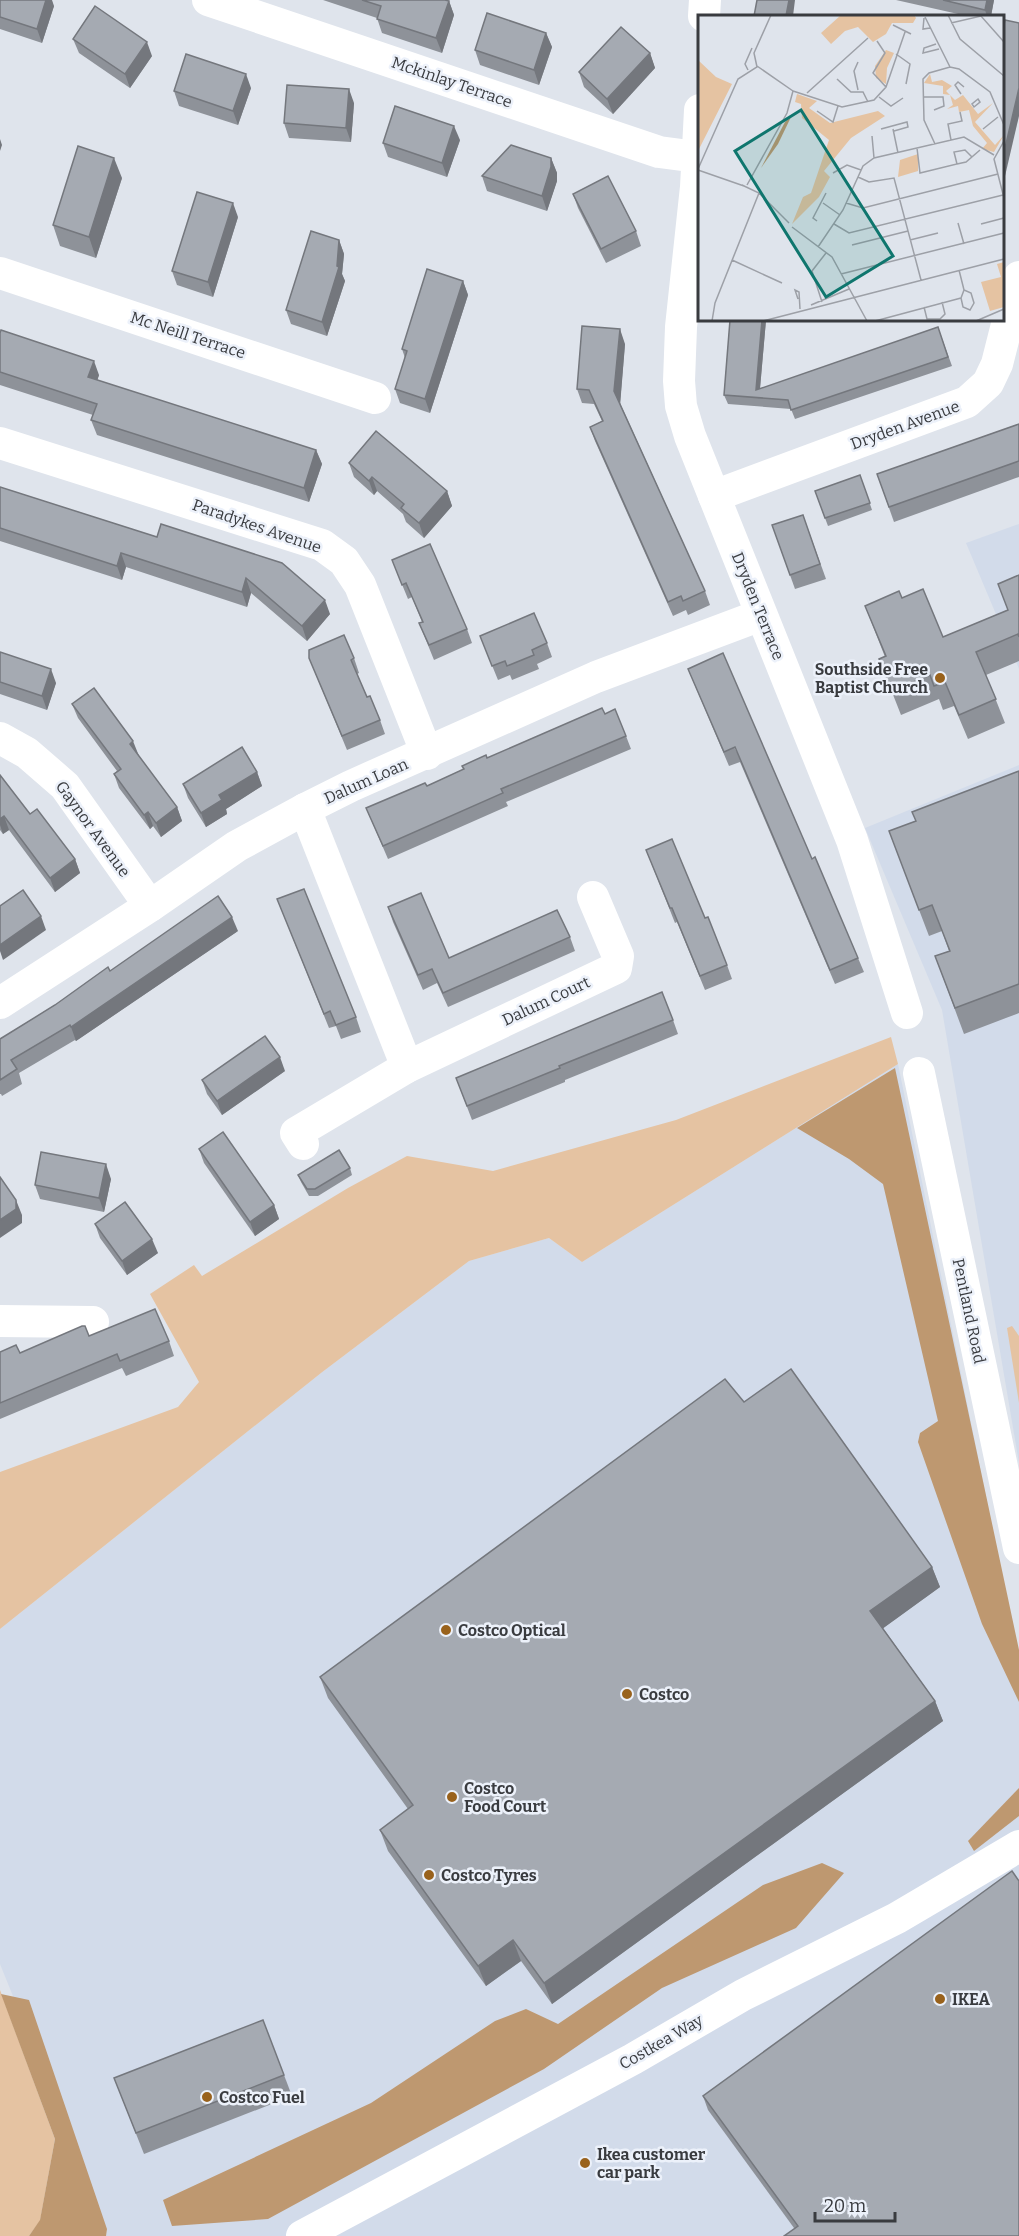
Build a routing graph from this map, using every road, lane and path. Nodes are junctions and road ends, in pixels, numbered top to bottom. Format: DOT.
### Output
graph roads {
  1 [pos="208,0"];
  2 [pos="705,0"];
  3 [pos="704,15"];
  4 [pos="698,177"];
  5 [pos="0,273"];
  6 [pos="1019,277"];
  7 [pos="375,398"];
  8 [pos="0,443"];
  9 [pos="714,496"];
  10 [pos="761,615"];
  11 [pos="0,738"];
  12 [pos="427,754"];
  13 [pos="305,809"];
  14 [pos="593,897"];
  15 [pos="150,906"];
  16 [pos="0,1003"];
  17 [pos="907,1013"];
  18 [pos="406,1067"];
  19 [pos="919,1073"];
  20 [pos="303,1144"];
  21 [pos="0,1321"];
  22 [pos="93,1322"];
  23 [pos="1019,1548"];
  24 [pos="1019,1846"];
  25 [pos="302,2236"];
  1 -- 4 [label="street, Mckinlay Terrace"];
  2 -- 3 [label="street"];
  4 -- 9 [label="street, Dryden Terrace"];
  5 -- 7 [label="street, Mc Neill Terrace"];
  6 -- 9 [label="street, Dryden Avenue"];
  8 -- 12 [label="street, Paradykes Avenue"];
  9 -- 10 [label="street, Dryden Terrace"];
  10 -- 12 [label="street, Dalum Loan"];
  10 -- 17 [label="street, Dryden Terrace"];
  11 -- 15 [label="street, Gaynor Avenue"];
  12 -- 13 [label="street, Dalum Loan"];
  13 -- 15 [label="street, Dalum Loan"];
  13 -- 18 [label="street"];
  14 -- 18 [label="street, Dalum Court"];
  15 -- 16 [label="street, Dalum Loan"];
  18 -- 20 [label="street, Dalum Court"];
  19 -- 23 [label="street, Pentland Road"];
  21 -- 22 [label="street"];
  24 -- 25 [label="street, Costkea Way"];
}
